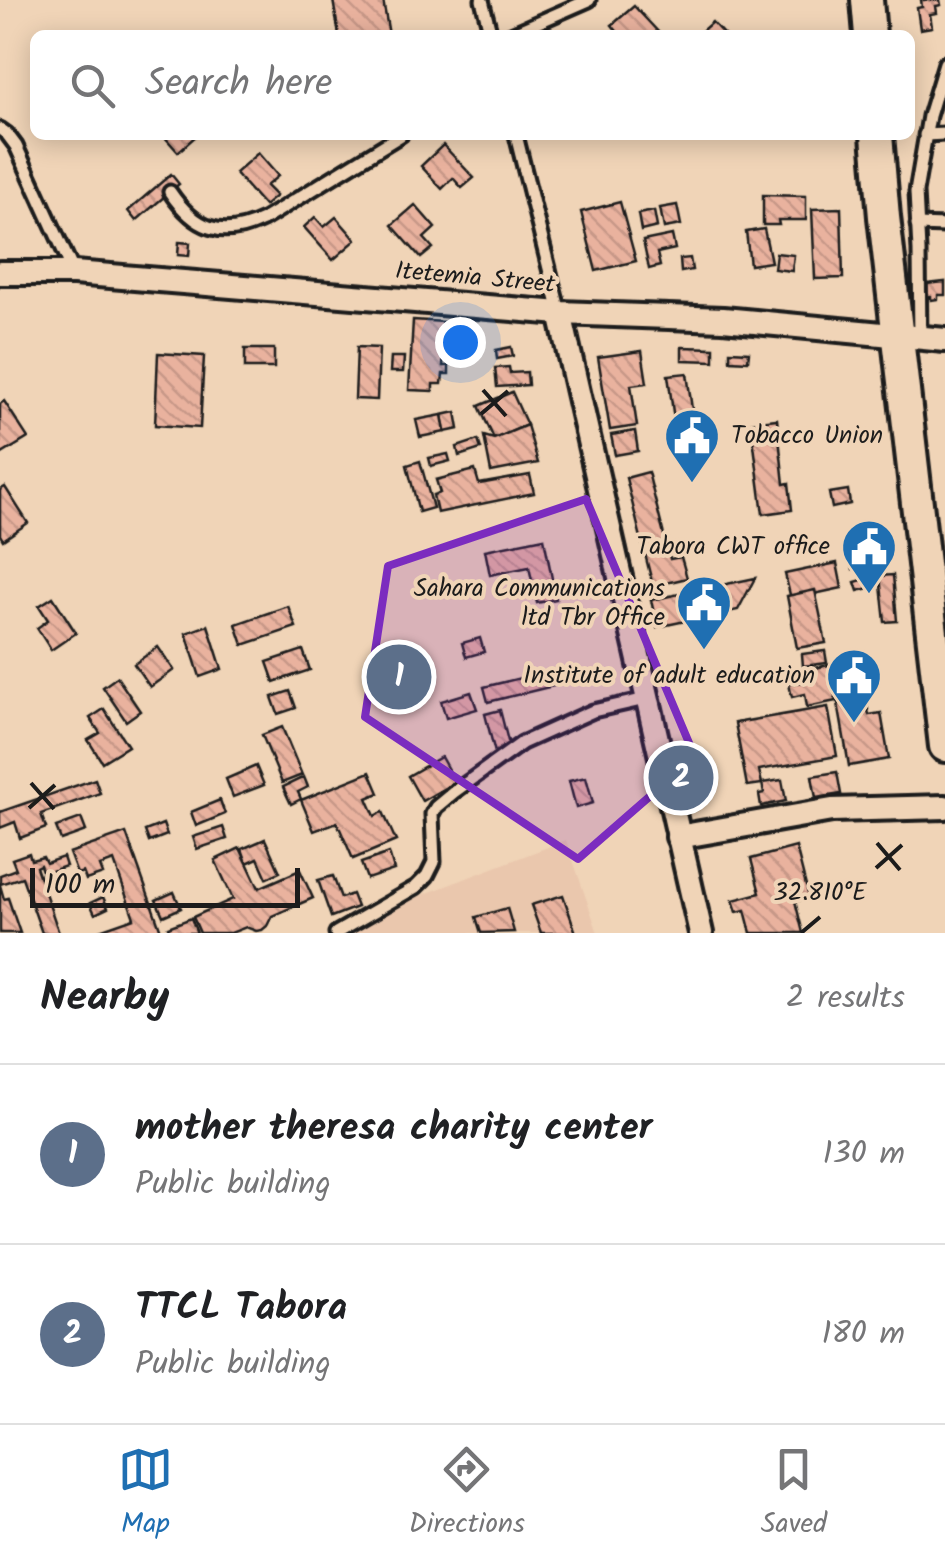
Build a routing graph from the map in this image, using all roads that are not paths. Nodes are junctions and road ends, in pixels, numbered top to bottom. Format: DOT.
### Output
graph roads {
  1 [pos="482,0"];
  2 [pos="589,0"];
  3 [pos="867,0"];
  4 [pos="491,30"];
  5 [pos="520,30"];
  6 [pos="870,30"];
  7 [pos="945,63"];
  8 [pos="0,129"];
  9 [pos="945,134"];
  10 [pos="925,135"];
  11 [pos="393,140"];
  12 [pos="517,140"];
  13 [pos="877,140"];
  14 [pos="170,192"];
  15 [pos="917,225"];
  16 [pos="945,226"];
  17 [pos="0,273"];
  18 [pos="74,273"];
  19 [pos="560,313"];
  20 [pos="909,337"];
  21 [pos="945,340"];
  22 [pos="646,698"];
  23 [pos="945,746"];
  24 [pos="945,807"];
  25 [pos="678,836"];
  26 [pos="336,933"];
  27 [pos="701,933"];
  1 -- 4 [label="lane"];
  2 -- 5 [label="lane"];
  3 -- 6 [label="main road"];
  7 -- 10 [label="lane"];
  8 -- 18 [label="lane"];
  9 -- 10 [label="lane"];
  10 -- 15 [label="lane"];
  11 -- 14 [label="lane"];
  12 -- 19 [label="lane"];
  13 -- 20 [label="main road"];
  15 -- 16 [label="lane"];
  15 -- 20 [label="lane"];
  17 -- 18 [label="street, Itetemia Street"];
  18 -- 19 [label="street, Itetemia Street"];
  19 -- 20 [label="street, Itetemia Street"];
  19 -- 22 [label="street"];
  20 -- 21 [label="street, Itetemia Street"];
  20 -- 23 [label="main road"];
  22 -- 25 [label="street"];
  22 -- 26 [label="lane"];
  24 -- 25 [label="street"];
  25 -- 27 [label="street"];
}
